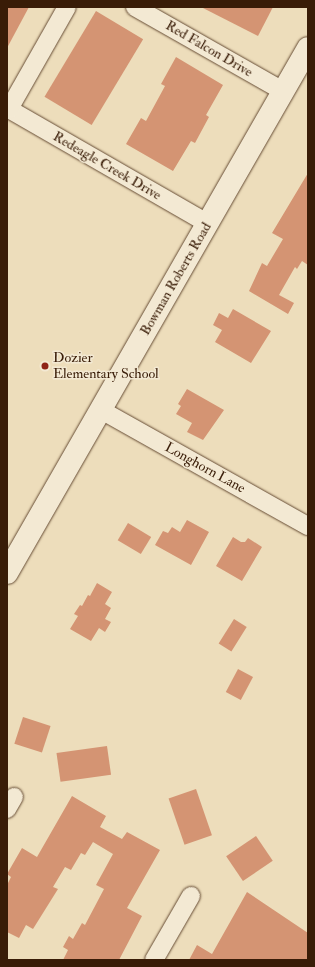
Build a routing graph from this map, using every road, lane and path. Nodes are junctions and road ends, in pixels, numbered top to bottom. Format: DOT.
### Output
graph roads {
  1 [pos="68,7"];
  2 [pos="135,7"];
  3 [pos="308,48"];
  4 [pos="283,91"];
  5 [pos="8,109"];
  6 [pos="207,223"];
  7 [pos="101,410"];
  8 [pos="308,526"];
  9 [pos="7,573"];
  10 [pos="191,896"];
  11 [pos="154,960"];
  1 -- 5 [label="street"];
  2 -- 4 [label="street, Red Falcon Drive"];
  3 -- 4 [label="street, Bowman Roberts Road"];
  4 -- 6 [label="street, Bowman Roberts Road"];
  5 -- 6 [label="street, Redeagle Creek Drive"];
  6 -- 7 [label="street, Bowman Roberts Road"];
  7 -- 8 [label="street, Longhorn Lane"];
  7 -- 9 [label="street, Bowman Roberts Road"];
  10 -- 11 [label="street"];
}
